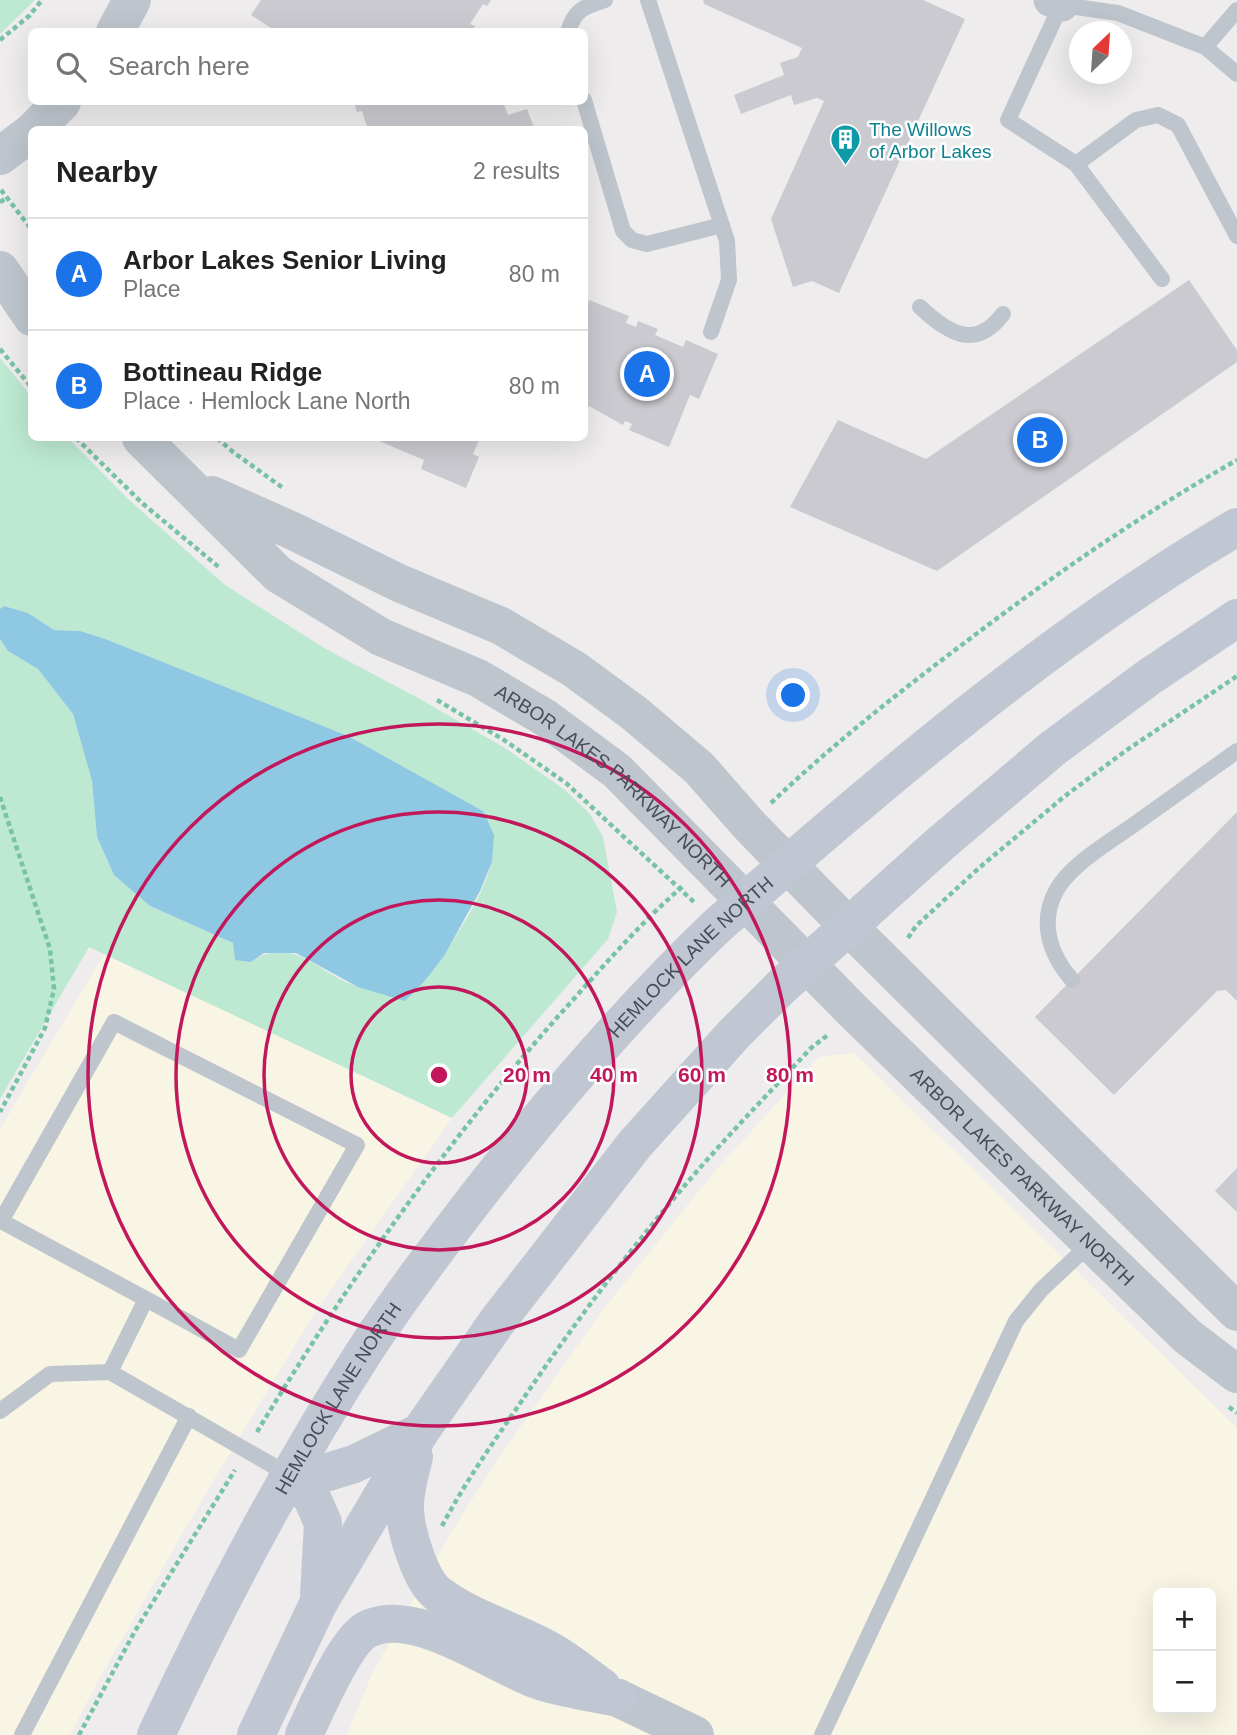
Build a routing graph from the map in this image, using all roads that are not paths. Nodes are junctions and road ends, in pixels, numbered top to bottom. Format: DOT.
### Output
graph roads {
  1 [pos="132,0"];
  2 [pos="605,0"];
  3 [pos="648,0"];
  4 [pos="1058,2"];
  5 [pos="1237,10"];
  6 [pos="117,28"];
  7 [pos="569,28"];
  8 [pos="1205,47"];
  9 [pos="1237,74"];
  10 [pos="59,105"];
  11 [pos="585,105"];
  12 [pos="38,126"];
  13 [pos="28,135"];
  14 [pos="0,156"];
  15 [pos="1076,164"];
  16 [pos="722,225"];
  17 [pos="1237,236"];
  18 [pos="0,270"];
  19 [pos="1163,279"];
  20 [pos="920,307"];
  21 [pos="28,311"];
  22 [pos="1003,314"];
  23 [pos="711,331"];
  24 [pos="144,441"];
  25 [pos="191,486"];
  26 [pos="1237,527"];
  27 [pos="1237,618"];
  28 [pos="1237,751"];
  29 [pos="788,864"];
  30 [pos="746,901"];
  31 [pos="848,926"];
  32 [pos="807,964"];
  33 [pos="1072,980"];
  34 [pos="1091,1243"];
  35 [pos="146,1299"];
  36 [pos="1237,1312"];
  37 [pos="110,1372"];
  38 [pos="1237,1374"];
  39 [pos="0,1411"];
  40 [pos="189,1416"];
  41 [pos="419,1432"];
  42 [pos="290,1476"];
  43 [pos="318,1604"];
  44 [pos="618,1698"];
  45 [pos="22,1735"];
  46 [pos="156,1735"];
  47 [pos="256,1735"];
  48 [pos="304,1735"];
  49 [pos="695,1735"];
  50 [pos="822,1735"];
  1 -- 6 [label="street"];
  2 -- 7 [label="lane"];
  3 -- 16 [label="lane"];
  4 -- 8 [label="lane"];
  4 -- 15 [label="lane"];
  5 -- 8 [label="lane"];
  8 -- 9 [label="lane"];
  10 -- 12 [label="street"];
  11 -- 16 [label="lane"];
  13 -- 14 [label="street"];
  15 -- 17 [label="lane"];
  15 -- 19 [label="lane"];
  16 -- 23 [label="lane"];
  18 -- 21 [label="street"];
  20 -- 22 [label="lane"];
  24 -- 25 [label="street, ARBOR LAKES PARKWAY NORTH"];
  25 -- 29 [label="street, ARBOR LAKES PARKWAY NORTH"];
  25 -- 30 [label="street, ARBOR LAKES PARKWAY NORTH"];
  26 -- 29 [label="main road, HEMLOCK LANE NORTH"];
  27 -- 31 [label="main road"];
  28 -- 33 [label="lane"];
  29 -- 30 [label="main road, HEMLOCK LANE NORTH"];
  29 -- 31 [label="street, ARBOR LAKES PARKWAY NORTH"];
  30 -- 32 [label="street, ARBOR LAKES PARKWAY NORTH"];
  30 -- 42 [label="main road, HEMLOCK LANE NORTH"];
  31 -- 32 [label="main road"];
  31 -- 36 [label="street, ARBOR LAKES PARKWAY NORTH"];
  32 -- 34 [label="street, ARBOR LAKES PARKWAY NORTH"];
  32 -- 41 [label="main road"];
  34 -- 38 [label="street, ARBOR LAKES PARKWAY NORTH"];
  34 -- 50 [label="lane"];
  35 -- 35 [label="lane"];
  35 -- 37 [label="lane"];
  37 -- 39 [label="lane"];
  37 -- 40 [label="lane"];
  40 -- 42 [label="lane"];
  40 -- 45 [label="lane"];
  41 -- 42 [label="main road"];
  41 -- 43 [label="main road"];
  41 -- 44 [label="main road"];
  42 -- 43 [label="main road"];
  42 -- 46 [label="main road, HEMLOCK LANE NORTH"];
  43 -- 47 [label="main road"];
  44 -- 48 [label="main road"];
  44 -- 49 [label="street"];
}
